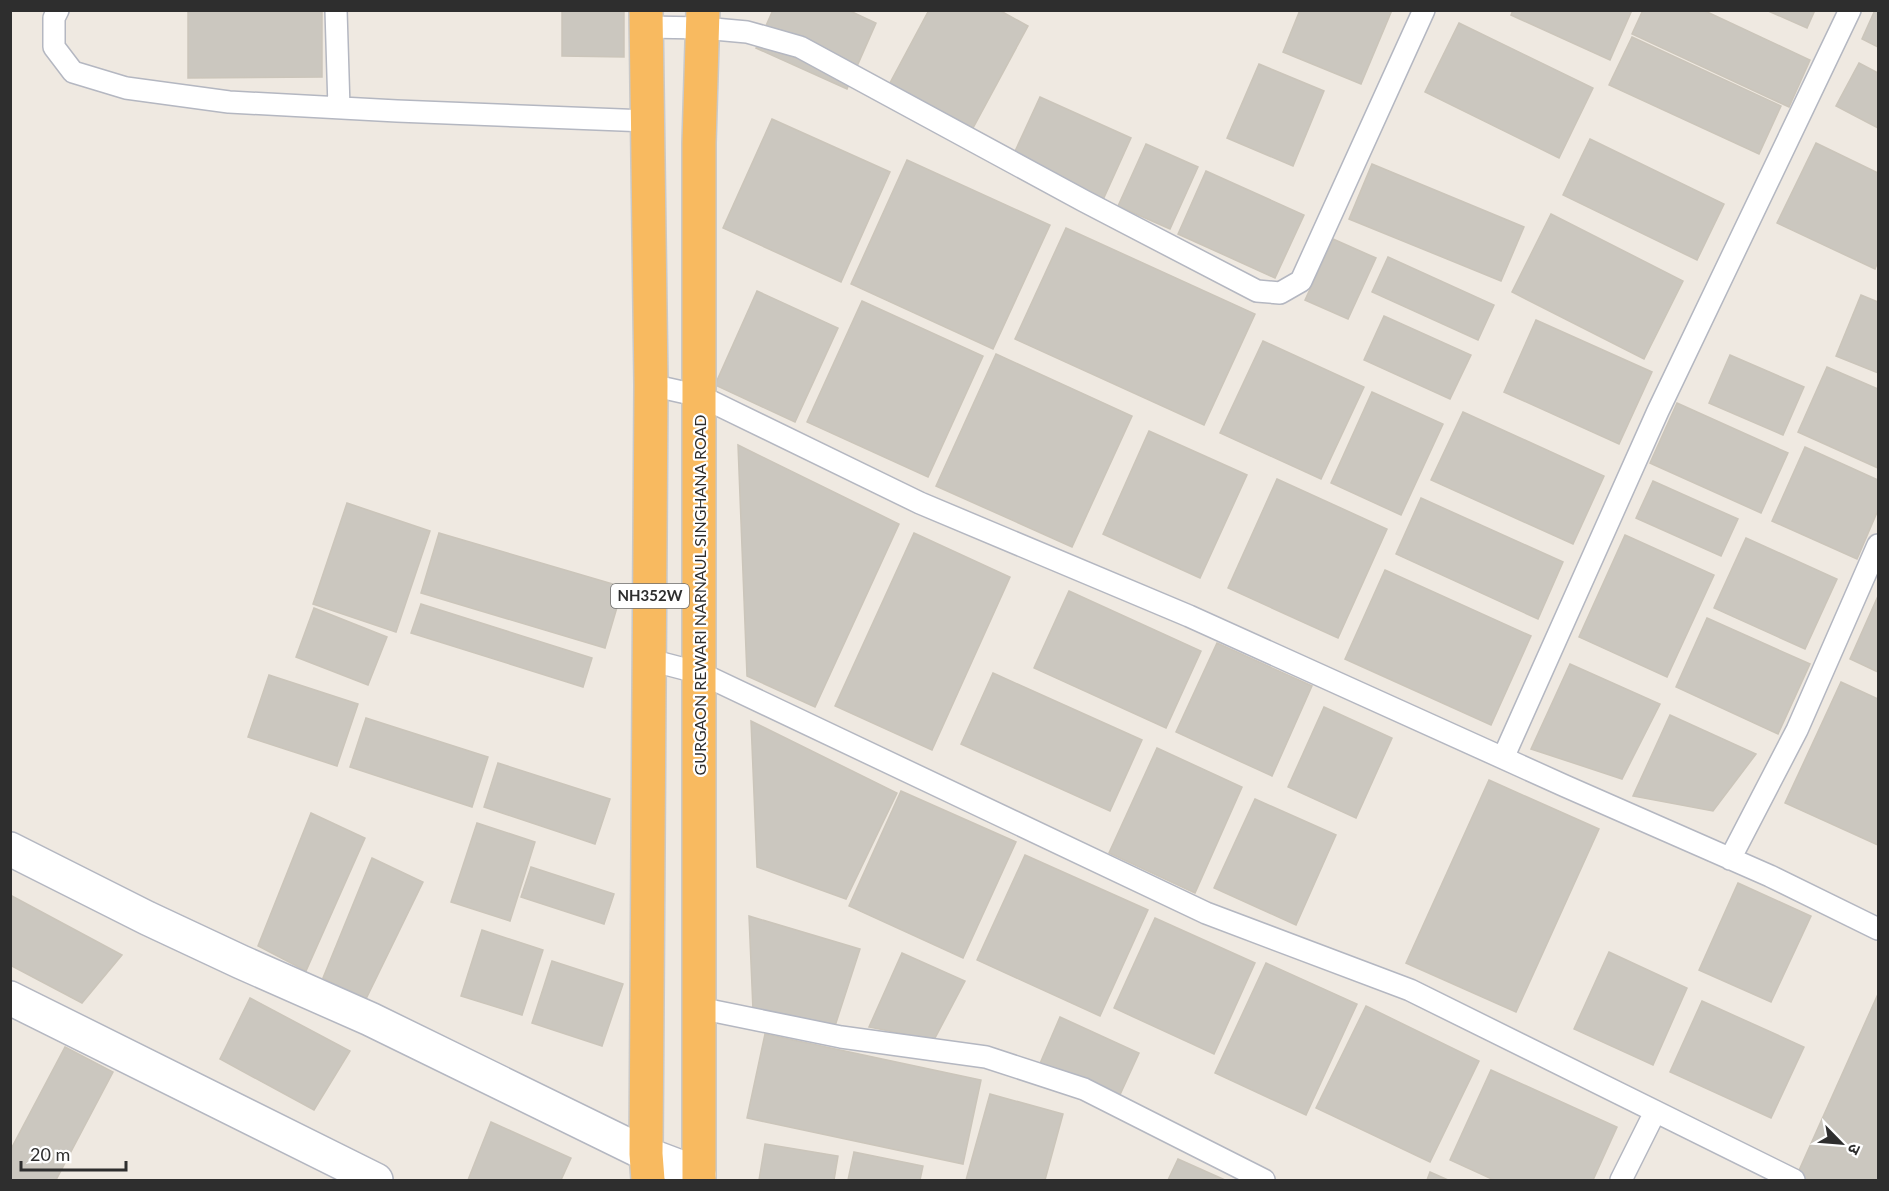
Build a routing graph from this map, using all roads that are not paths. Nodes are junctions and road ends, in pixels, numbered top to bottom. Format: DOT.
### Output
graph roads {
  1 [pos="58,10"];
  2 [pos="336,10"];
  3 [pos="1424,10"];
  4 [pos="1850,10"];
  5 [pos="646,19"];
  6 [pos="703,19"];
  7 [pos="339,108"];
  8 [pos="647,121"];
  9 [pos="651,385"];
  10 [pos="700,396"];
  11 [pos="1878,545"];
  12 [pos="650,660"];
  13 [pos="700,673"];
  14 [pos="1503,758"];
  15 [pos="10,849"];
  16 [pos="1730,859"];
  17 [pos="1878,929"];
  18 [pos="10,998"];
  19 [pos="699,1008"];
  20 [pos="1655,1112"];
  21 [pos="647,1167"];
  22 [pos="699,1177"];
  23 [pos="376,1180"];
  24 [pos="1264,1180"];
  25 [pos="1621,1180"];
  26 [pos="1794,1180"];
  1 -- 7 [label="lane"];
  2 -- 7 [label="lane"];
  3 -- 6 [label="lane"];
  4 -- 14 [label="lane"];
  5 -- 6 [label="lane"];
  5 -- 8 [label="highway, NH352W"];
  6 -- 10 [label="highway, GURGAON REWARI NARNAUL SINGHANA ROAD / NH352W"];
  7 -- 8 [label="lane"];
  8 -- 9 [label="highway, NH352W"];
  9 -- 10 [label="lane"];
  9 -- 12 [label="highway, NH352W"];
  10 -- 13 [label="highway, GURGAON REWARI NARNAUL SINGHANA ROAD / NH352W"];
  10 -- 14 [label="lane"];
  11 -- 16 [label="lane"];
  12 -- 13 [label="lane"];
  12 -- 21 [label="highway, NH352W"];
  13 -- 19 [label="highway, GURGAON REWARI NARNAUL SINGHANA ROAD / NH352W"];
  13 -- 20 [label="lane"];
  14 -- 16 [label="lane"];
  15 -- 21 [label="street"];
  16 -- 17 [label="lane"];
  18 -- 23 [label="street"];
  19 -- 22 [label="highway, GURGAON REWARI NARNAUL SINGHANA ROAD / NH352W"];
  19 -- 24 [label="lane"];
  20 -- 25 [label="lane"];
  20 -- 26 [label="lane"];
  21 -- 22 [label="street"];
}
